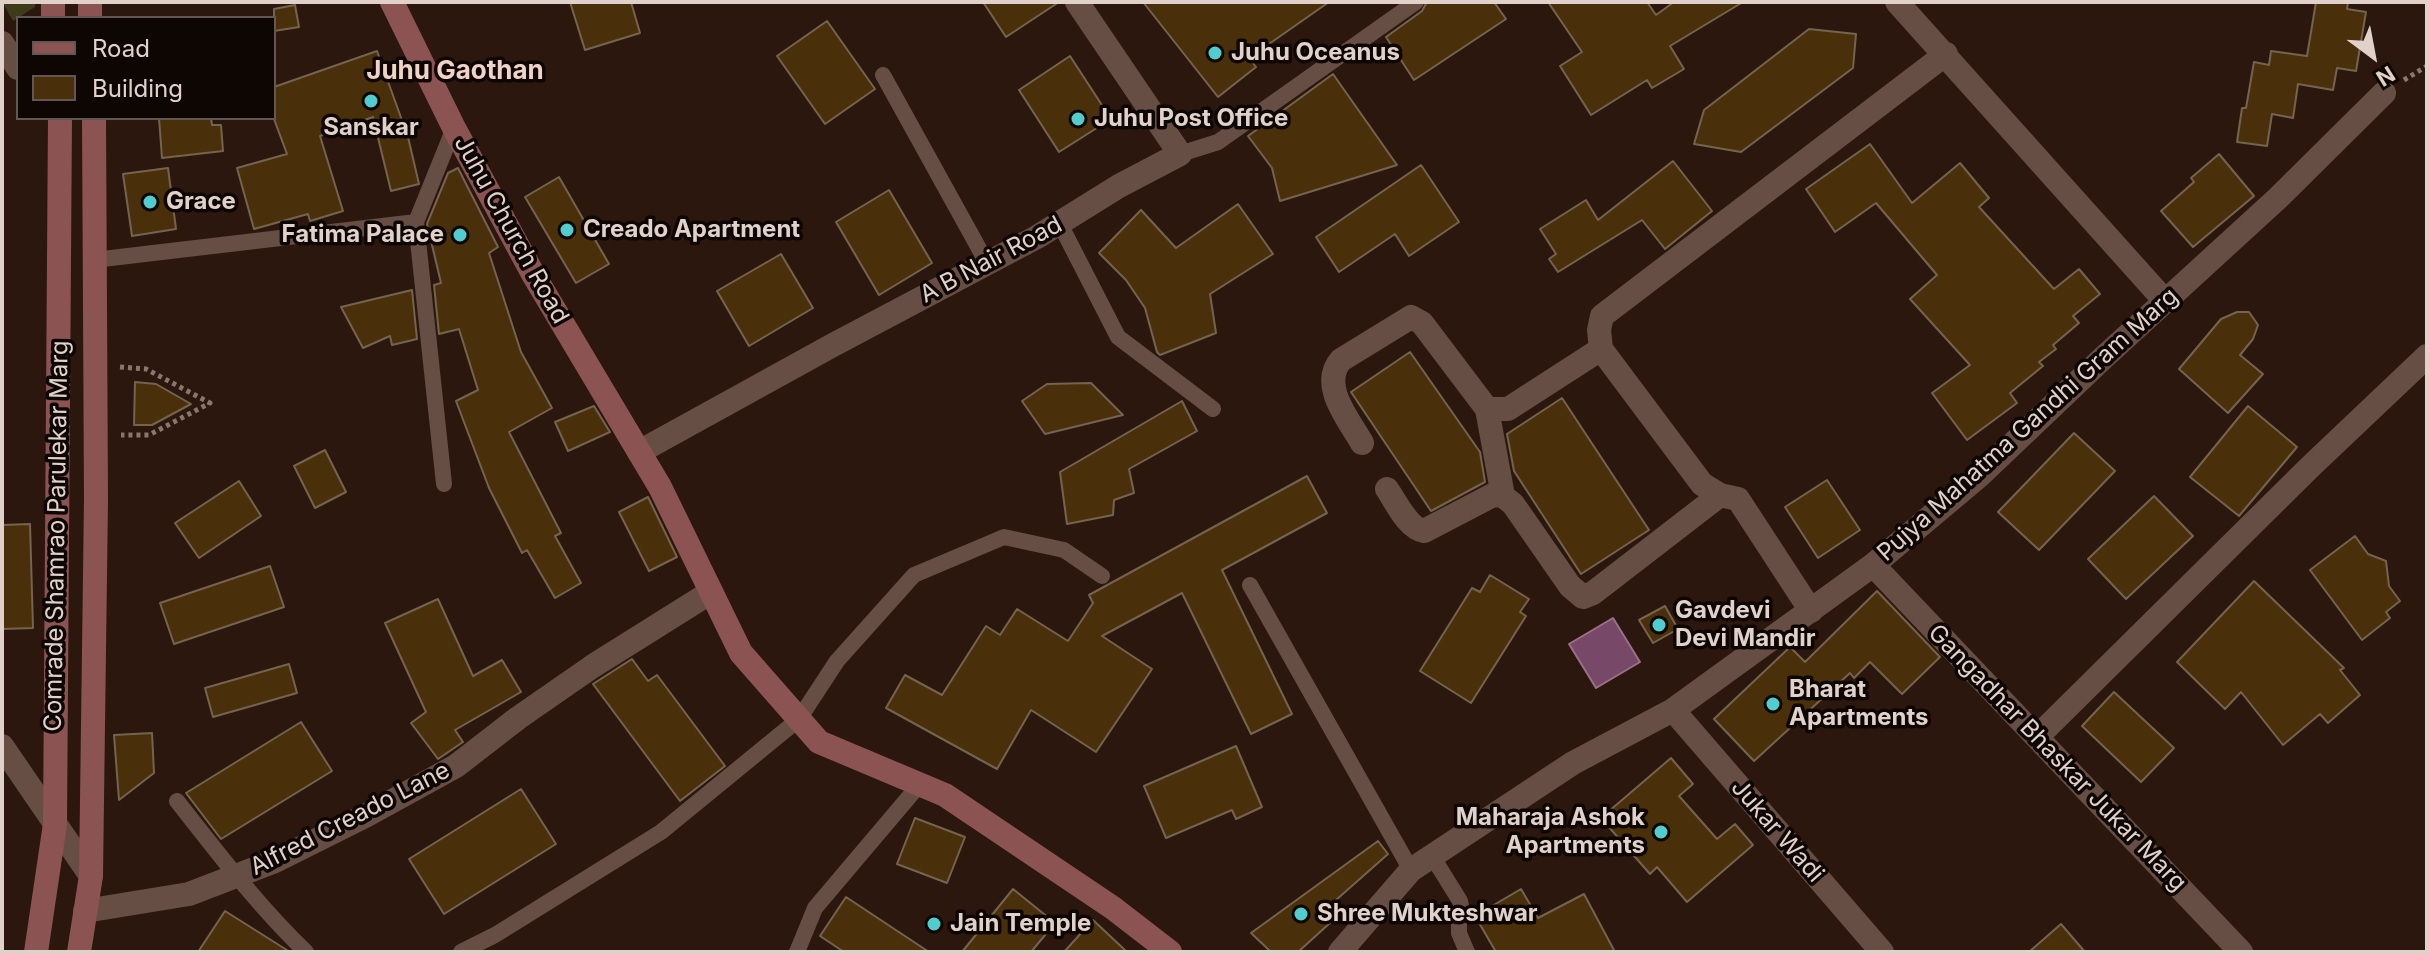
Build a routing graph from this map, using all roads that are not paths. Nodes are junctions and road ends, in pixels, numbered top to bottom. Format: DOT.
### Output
graph roads {
  1 [pos="392,2"];
  2 [pos="1077,2"];
  3 [pos="1416,2"];
  4 [pos="1897,2"];
  5 [pos="2,43"];
  6 [pos="1946,54"];
  7 [pos="16,65"];
  8 [pos="883,75"];
  9 [pos="2384,93"];
  10 [pos="94,120"];
  11 [pos="57,124"];
  12 [pos="454,128"];
  13 [pos="1180,154"];
  14 [pos="416,222"];
  15 [pos="1060,224"];
  16 [pos="94,260"];
  17 [pos="987,263"];
  18 [pos="2165,301"];
  19 [pos="1601,349"];
  20 [pos="2427,356"];
  21 [pos="1213,409"];
  22 [pos="1487,409"];
  23 [pos="1362,443"];
  24 [pos="639,452"];
  25 [pos="444,484"];
  26 [pos="1387,489"];
  27 [pos="1720,495"];
  28 [pos="1503,496"];
  29 [pos="1873,565"];
  30 [pos="1102,576"];
  31 [pos="1250,585"];
  32 [pos="711,592"];
  33 [pos="1811,611"];
  34 [pos="1673,710"];
  35 [pos="799,719"];
  36 [pos="2037,737"];
  37 [pos="2,746"];
  38 [pos="920,784"];
  39 [pos="177,801"];
  40 [pos="55,824"];
  41 [pos="1432,856"];
  42 [pos="1411,870"];
  43 [pos="91,876"];
  44 [pos="235,876"];
  45 [pos="85,911"];
  46 [pos="36,952"];
  47 [pos="79,952"];
  48 [pos="306,952"];
  49 [pos="461,952"];
  50 [pos="797,952"];
  51 [pos="1170,952"];
  52 [pos="1340,952"];
  53 [pos="1467,952"];
  54 [pos="1882,952"];
  55 [pos="2241,952"];
  1 -- 12 [label="street, Juhu Church Road"];
  2 -- 13 [label="street"];
  3 -- 13 [label="lane"];
  4 -- 6 [label="street"];
  5 -- 7 [label="street"];
  6 -- 18 [label="street"];
  6 -- 19 [label="street"];
  8 -- 17 [label="lane"];
  9 -- 18 [label="street, Pujya Mahatma Gandhi Gram Marg"];
  10 -- 16 [label="street, Comrade Shamrao Parulekar Marg"];
  11 -- 40 [label="street, Comrade Shamrao Parulekar Marg"];
  12 -- 14 [label="lane"];
  12 -- 24 [label="street, Juhu Church Road"];
  13 -- 15 [label="street, A B Nair Road"];
  14 -- 16 [label="lane"];
  14 -- 25 [label="lane"];
  15 -- 17 [label="street, A B Nair Road"];
  15 -- 21 [label="lane"];
  16 -- 43 [label="street, Comrade Shamrao Parulekar Marg"];
  17 -- 24 [label="street, A B Nair Road"];
  18 -- 29 [label="street, Pujya Mahatma Gandhi Gram Marg"];
  19 -- 22 [label="street"];
  19 -- 27 [label="street"];
  20 -- 36 [label="street"];
  22 -- 23 [label="street"];
  22 -- 28 [label="street"];
  24 -- 32 [label="street, Juhu Church Road"];
  26 -- 28 [label="street"];
  27 -- 28 [label="street"];
  27 -- 33 [label="street"];
  29 -- 33 [label="street, Pujya Mahatma Gandhi Gram Marg"];
  29 -- 36 [label="street, Gangadhar Bhaskar Jukar Marg"];
  30 -- 35 [label="lane"];
  31 -- 42 [label="lane"];
  32 -- 35 [label="street, Juhu Church Road"];
  32 -- 44 [label="street, Alfred Creado Lane"];
  33 -- 34 [label="street, Pujya Mahatma Gandhi Gram Marg"];
  34 -- 41 [label="street, Pujya Mahatma Gandhi Gram Marg"];
  34 -- 54 [label="street, Jukar Wadi"];
  35 -- 38 [label="street, Juhu Church Road"];
  35 -- 49 [label="lane"];
  36 -- 55 [label="street, Gangadhar Bhaskar Jukar Marg"];
  37 -- 40 [label="street"];
  38 -- 50 [label="lane"];
  38 -- 51 [label="street, Juhu Church Road"];
  39 -- 44 [label="lane"];
  40 -- 43 [label="street"];
  40 -- 46 [label="street, Comrade Shamrao Parulekar Marg"];
  41 -- 42 [label="street, Pujya Mahatma Gandhi Gram Marg"];
  41 -- 53 [label="lane"];
  42 -- 52 [label="street, Pujya Mahatma Gandhi Gram Marg"];
  43 -- 45 [label="street, Comrade Shamrao Parulekar Marg"];
  44 -- 45 [label="street, Alfred Creado Lane"];
  44 -- 48 [label="lane"];
  45 -- 47 [label="street, Comrade Shamrao Parulekar Marg"];
}
